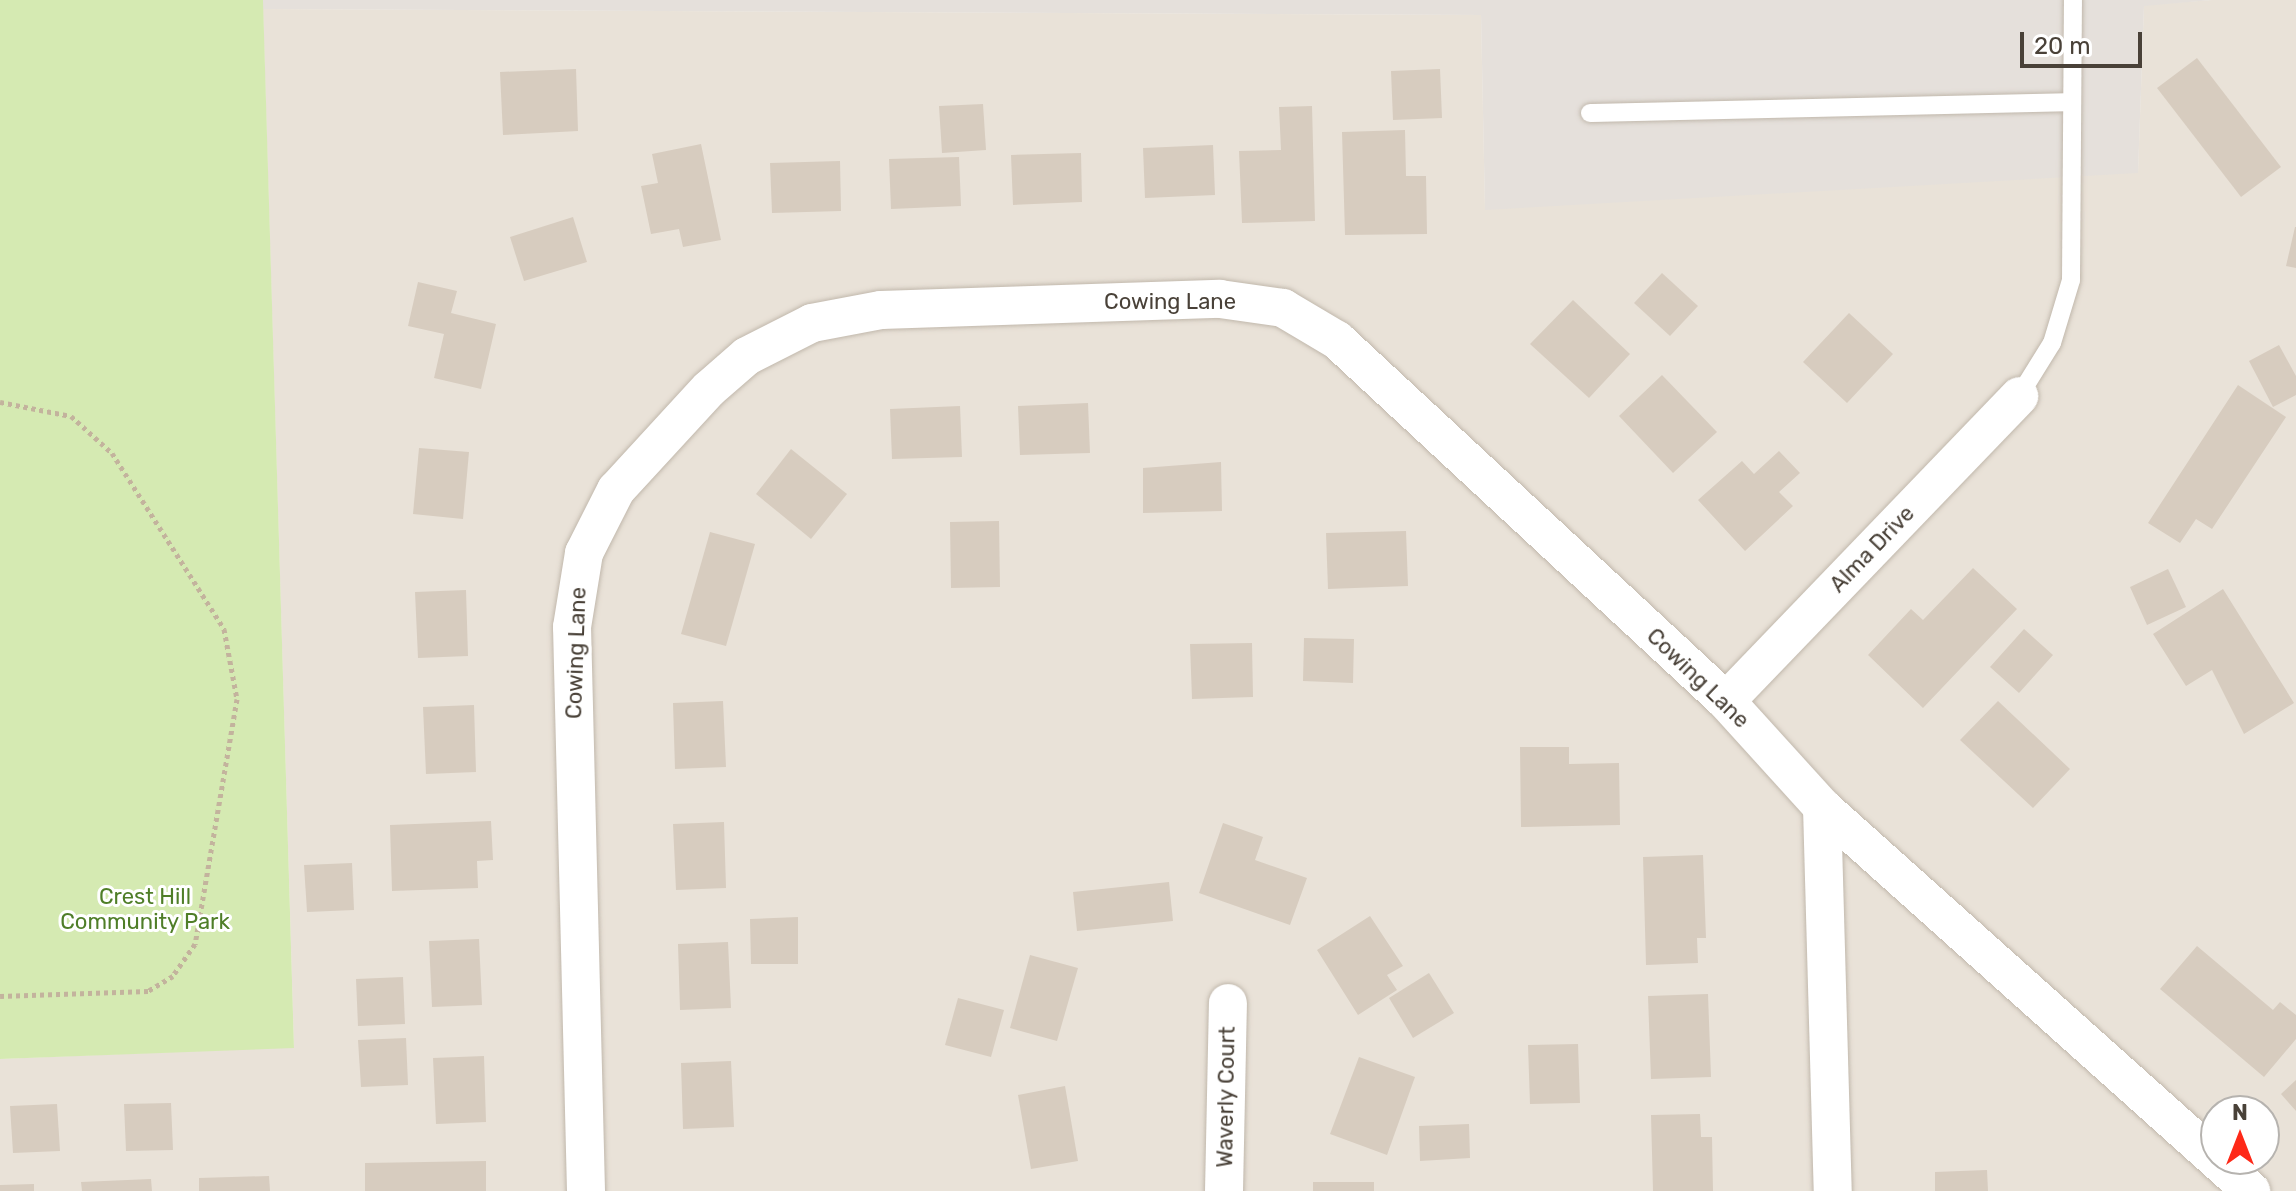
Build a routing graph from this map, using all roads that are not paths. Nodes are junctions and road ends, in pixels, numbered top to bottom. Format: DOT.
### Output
graph roads {
  1 [pos="2073,0"];
  2 [pos="2068,102"];
  3 [pos="1590,113"];
  4 [pos="2019,396"];
  5 [pos="1726,701"];
  6 [pos="1822,807"];
  7 [pos="1228,1003"];
  8 [pos="586,1191"];
  9 [pos="1224,1191"];
  10 [pos="1833,1191"];
  11 [pos="2251,1191"];
  1 -- 2 [label="lane"];
  2 -- 3 [label="lane"];
  2 -- 4 [label="lane"];
  4 -- 5 [label="street, Alma Drive"];
  5 -- 6 [label="street, Cowing Lane"];
  5 -- 8 [label="street, Cowing Lane"];
  6 -- 10 [label="street"];
  6 -- 11 [label="street, Cowing Lane"];
  7 -- 9 [label="street, Waverly Court"];
}
